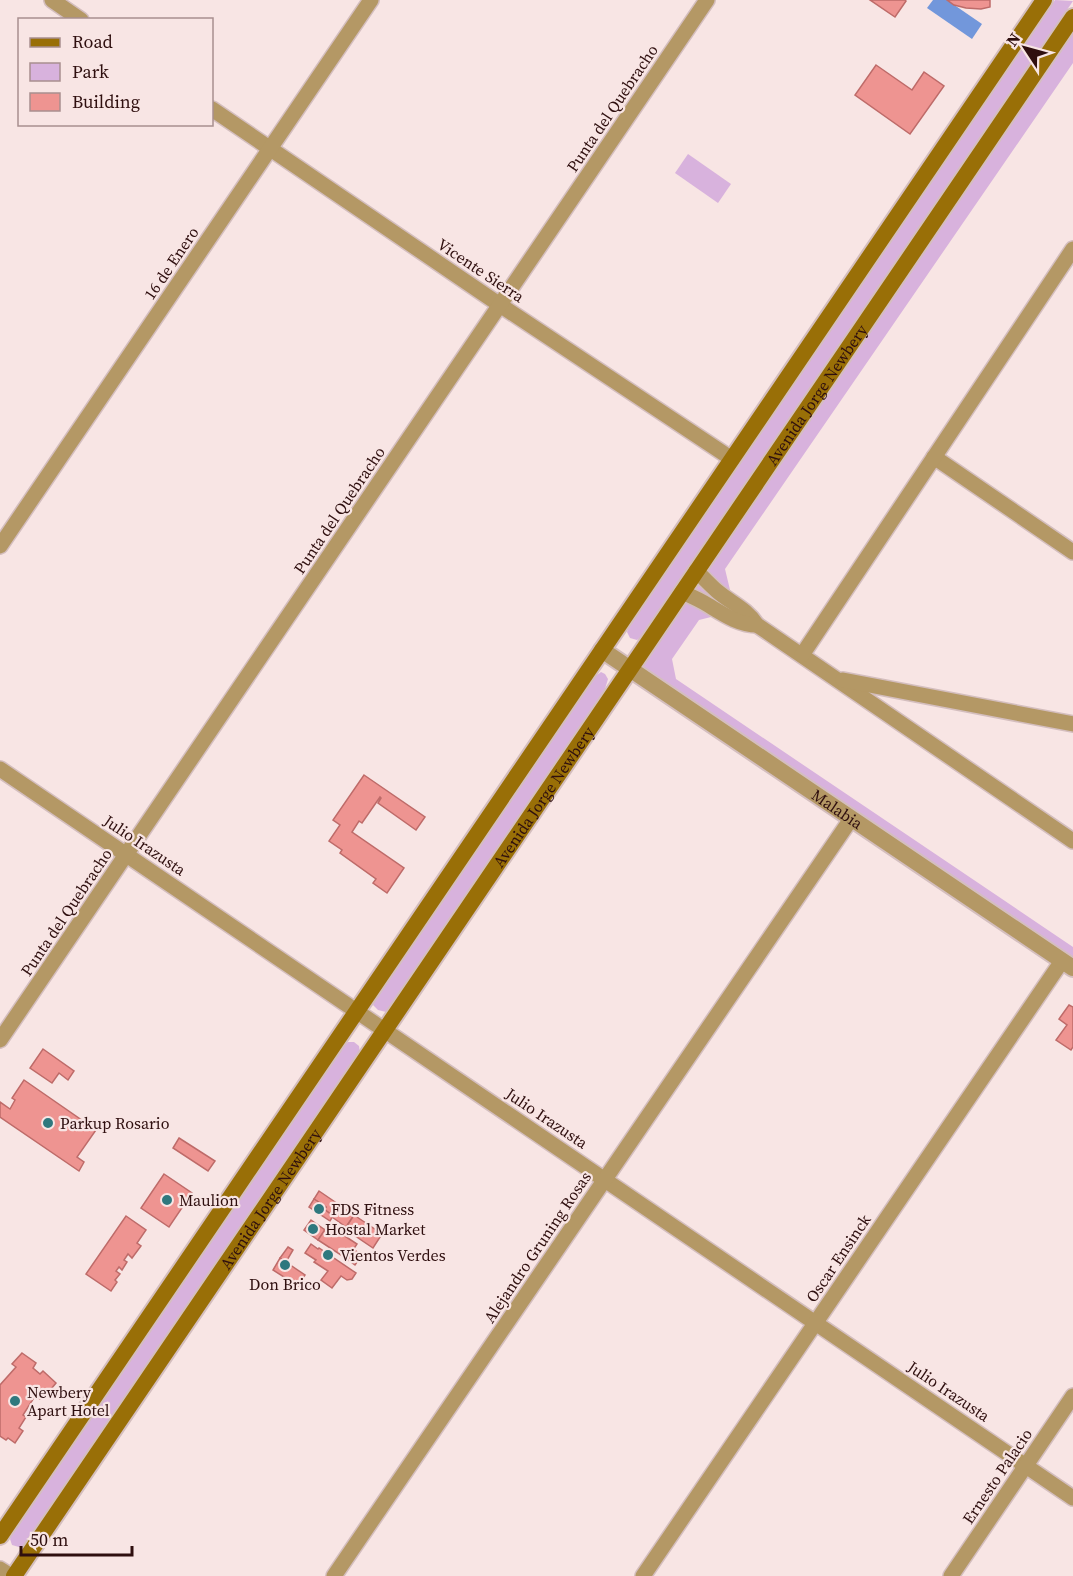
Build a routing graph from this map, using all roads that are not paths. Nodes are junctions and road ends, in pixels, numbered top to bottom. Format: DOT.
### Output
graph roads {
  1 [pos="52,0"];
  2 [pos="371,0"];
  3 [pos="707,0"];
  4 [pos="1044,0"];
  5 [pos="78,18"];
  6 [pos="1073,18"];
  7 [pos="213,110"];
  8 [pos="270,149"];
  9 [pos="1073,249"];
  10 [pos="500,305"];
  11 [pos="934,457"];
  12 [pos="732,459"];
  13 [pos="0,546"];
  14 [pos="1073,552"];
  15 [pos="696,571"];
  16 [pos="682,592"];
  17 [pos="757,625"];
  18 [pos="602,650"];
  19 [pos="802,655"];
  20 [pos="630,669"];
  21 [pos="837,679"];
  22 [pos="1073,724"];
  23 [pos="0,769"];
  24 [pos="851,819"];
  25 [pos="1073,841"];
  26 [pos="126,855"];
  27 [pos="1068,965"];
  28 [pos="357,1011"];
  29 [pos="385,1030"];
  30 [pos="0,1040"];
  31 [pos="605,1180"];
  32 [pos="816,1323"];
  33 [pos="1073,1396"];
  34 [pos="1026,1466"];
  35 [pos="1073,1498"];
  36 [pos="0,1536"];
  37 [pos="0,1569"];
  38 [pos="13,1576"];
  39 [pos="334,1576"];
  40 [pos="643,1576"];
  41 [pos="951,1576"];
  1 -- 5 [label="street"];
  2 -- 8 [label="street, 16 de Enero"];
  3 -- 10 [label="street, Punta del Quebracho"];
  4 -- 12 [label="main road, Avenida Jorge Newbery"];
  6 -- 15 [label="main road, Avenida Jorge Newbery"];
  7 -- 8 [label="street, Vicente Sierra"];
  8 -- 10 [label="street, Vicente Sierra"];
  8 -- 13 [label="street, 16 de Enero"];
  9 -- 11 [label="street"];
  10 -- 12 [label="street, Vicente Sierra"];
  10 -- 26 [label="street, Punta del Quebracho"];
  11 -- 14 [label="street"];
  11 -- 19 [label="street"];
  12 -- 18 [label="main road, Avenida Jorge Newbery"];
  15 -- 16 [label="main road, Avenida Jorge Newbery"];
  15 -- 17 [label="street"];
  16 -- 17 [label="street"];
  16 -- 20 [label="main road, Avenida Jorge Newbery"];
  17 -- 19 [label="street"];
  18 -- 20 [label="street, Malabia"];
  18 -- 28 [label="main road, Avenida Jorge Newbery"];
  19 -- 21 [label="street"];
  20 -- 24 [label="street, Malabia"];
  20 -- 29 [label="main road, Avenida Jorge Newbery"];
  21 -- 22 [label="street"];
  21 -- 25 [label="street"];
  23 -- 26 [label="street, Julio Irazusta"];
  24 -- 27 [label="street, Malabia"];
  24 -- 31 [label="street, Alejandro Gruning Rosas"];
  26 -- 28 [label="street, Julio Irazusta"];
  26 -- 30 [label="street, Punta del Quebracho"];
  27 -- 32 [label="street, Oscar Ensinck"];
  28 -- 29 [label="street, Julio Irazusta"];
  28 -- 36 [label="main road, Avenida Jorge Newbery"];
  29 -- 31 [label="street, Julio Irazusta"];
  29 -- 38 [label="main road, Avenida Jorge Newbery"];
  31 -- 32 [label="street, Julio Irazusta"];
  31 -- 39 [label="street, Alejandro Gruning Rosas"];
  32 -- 34 [label="street, Julio Irazusta"];
  32 -- 40 [label="street, Oscar Ensinck"];
  33 -- 34 [label="street, Ernesto Palacio"];
  34 -- 35 [label="street, Julio Irazusta"];
  34 -- 41 [label="street, Ernesto Palacio"];
  37 -- 38 [label="street"];
}
